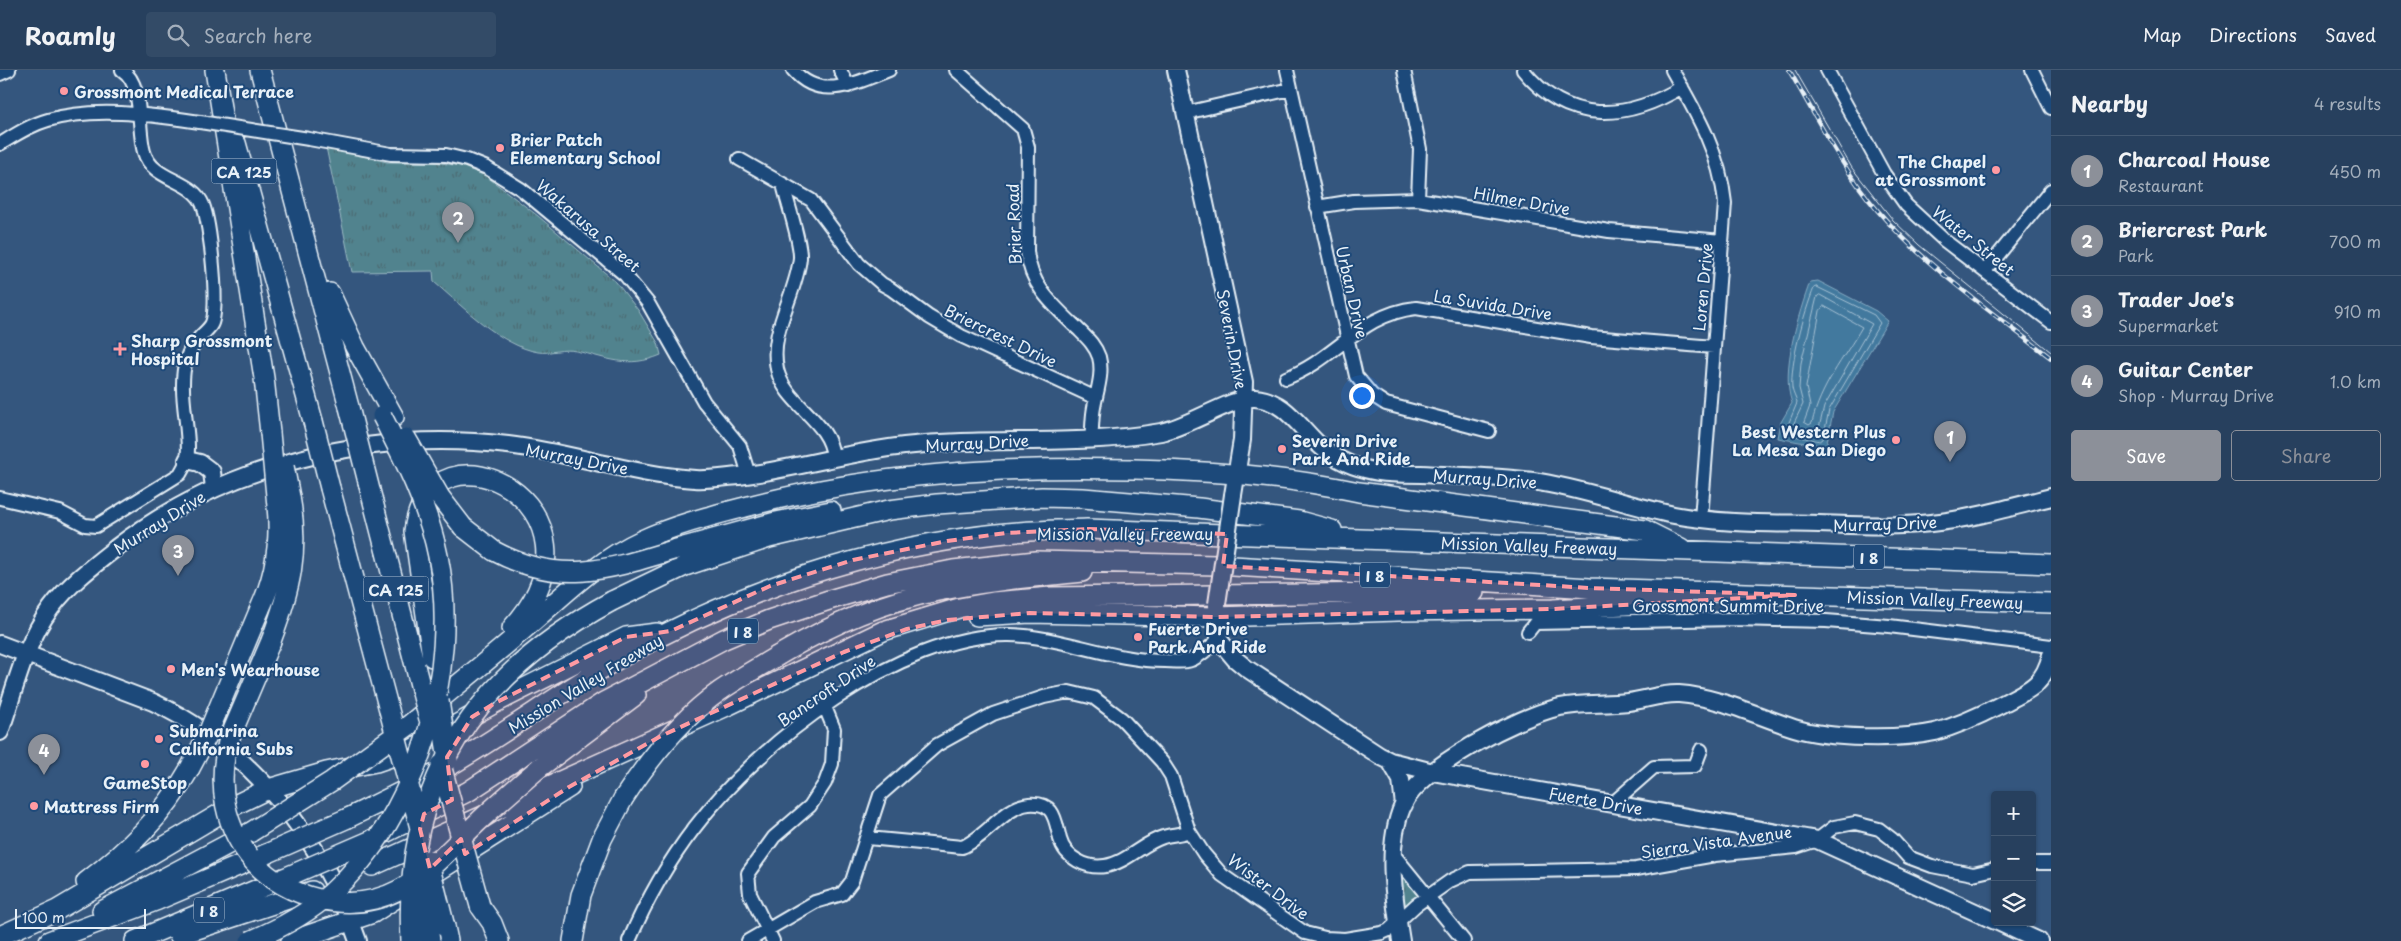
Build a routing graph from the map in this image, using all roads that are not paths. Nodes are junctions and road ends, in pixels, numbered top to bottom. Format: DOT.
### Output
graph roads {
  1 [pos="9,70"];
  2 [pos="122,70"];
  3 [pos="215,70"];
  4 [pos="260,70"];
  5 [pos="793,70"];
  6 [pos="840,70"];
  7 [pos="889,70"];
  8 [pos="956,70"];
  9 [pos="1176,70"];
  10 [pos="1287,70"];
  11 [pos="1404,70"];
  12 [pos="1523,70"];
  13 [pos="1672,70"];
  14 [pos="1826,70"];
  15 [pos="2032,70"];
  16 [pos="0,74"];
  17 [pos="848,86"];
  18 [pos="1682,87"];
  19 [pos="1291,89"];
  20 [pos="2051,108"];
  21 [pos="1186,113"];
  22 [pos="138,114"];
  23 [pos="0,144"];
  24 [pos="739,159"];
  25 [pos="783,184"];
  26 [pos="2051,190"];
  27 [pos="1418,198"];
  28 [pos="297,206"];
  29 [pos="1317,207"];
  30 [pos="1722,240"];
  31 [pos="1986,270"];
  32 [pos="2051,322"];
  33 [pos="1347,338"];
  34 [pos="1714,347"];
  35 [pos="1286,378"];
  36 [pos="1096,398"];
  37 [pos="1244,399"];
  38 [pos="388,416"];
  39 [pos="1489,431"];
  40 [pos="1091,441"];
  41 [pos="833,457"];
  42 [pos="187,460"];
  43 [pos="1237,473"];
  44 [pos="749,475"];
  45 [pos="214,488"];
  46 [pos="2051,497"];
  47 [pos="0,498"];
  48 [pos="284,501"];
  49 [pos="937,504"];
  50 [pos="1701,519"];
  51 [pos="1362,538"];
  52 [pos="1687,551"];
  53 [pos="1160,564"];
  54 [pos="2051,564"];
  55 [pos="1590,588"];
  56 [pos="1795,595"];
  57 [pos="2051,603"];
  58 [pos="1217,611"];
  59 [pos="671,631"];
  60 [pos="1528,632"];
  61 [pos="1219,640"];
  62 [pos="0,644"];
  63 [pos="2051,646"];
  64 [pos="844,652"];
  65 [pos="26,654"];
  66 [pos="2051,655"];
  67 [pos="681,661"];
  68 [pos="471,673"];
  69 [pos="825,706"];
  70 [pos="0,732"];
  71 [pos="660,736"];
  72 [pos="1701,750"];
  73 [pos="1390,761"];
  74 [pos="1433,772"];
  75 [pos="268,789"];
  76 [pos="1613,803"];
  77 [pos="1404,805"];
  78 [pos="415,811"];
  79 [pos="454,816"];
  80 [pos="1189,831"];
  81 [pos="868,838"];
  82 [pos="1817,840"];
  83 [pos="1394,855"];
  84 [pos="2036,863"];
  85 [pos="2051,863"];
  86 [pos="1991,870"];
  87 [pos="1428,897"];
  88 [pos="480,906"];
  89 [pos="1991,919"];
  90 [pos="351,921"];
  91 [pos="1398,922"];
  92 [pos="2007,926"];
  93 [pos="7,932"];
  94 [pos="447,934"];
  95 [pos="771,936"];
  96 [pos="1355,940"];
  97 [pos="48,941"];
  98 [pos="135,941"];
  99 [pos="164,941"];
  100 [pos="250,941"];
  101 [pos="291,941"];
  102 [pos="358,941"];
  103 [pos="411,941"];
  104 [pos="430,941"];
  105 [pos="489,941"];
  106 [pos="499,941"];
  107 [pos="573,941"];
  108 [pos="629,941"];
  109 [pos="748,941"];
  110 [pos="1401,941"];
  111 [pos="1464,941"];
  112 [pos="2039,941"];
  1 -- 16 [label="street"];
  2 -- 22 [label="street"];
  3 -- 48 [label="highway, bridge"];
  3 -- 78 [label="highway, CA 125, bridge"];
  4 -- 28 [label="highway, CA 125"];
  5 -- 17 [label="street"];
  6 -- 17 [label="street"];
  7 -- 17 [label="street"];
  8 -- 36 [label="street, Brier Road"];
  9 -- 21 [label="main road, Severin Drive"];
  10 -- 19 [label="street, Urban Drive"];
  11 -- 27 [label="street"];
  12 -- 18 [label="street"];
  13 -- 18 [label="street, Loren Drive"];
  14 -- 31 [label="street, Water Street"];
  15 -- 20 [label="street"];
  18 -- 30 [label="street, Loren Drive"];
  19 -- 21 [label="street"];
  19 -- 29 [label="street, Urban Drive"];
  21 -- 37 [label="main road, Severin Drive"];
  22 -- 23 [label="street, Wakarusa Street"];
  22 -- 42 [label="street"];
  22 -- 44 [label="street, Wakarusa Street, bridge"];
  24 -- 25 [label="street, Briercrest Drive"];
  25 -- 36 [label="street, Briercrest Drive"];
  25 -- 41 [label="street"];
  26 -- 31 [label="street"];
  27 -- 29 [label="street, Hilmer Drive"];
  27 -- 30 [label="street, Hilmer Drive"];
  28 -- 38 [label="highway"];
  28 -- 79 [label="highway, CA 125, bridge"];
  29 -- 33 [label="street, Urban Drive"];
  30 -- 34 [label="street, Loren Drive"];
  31 -- 32 [label="street, Water Street"];
  33 -- 34 [label="street, La Suvida Drive"];
  33 -- 35 [label="street, La Suvida Drive"];
  33 -- 39 [label="street, Urban Drive"];
  34 -- 50 [label="street, Loren Drive"];
  36 -- 40 [label="street, Brier Road"];
  37 -- 40 [label="main road, Murray Drive"];
  37 -- 43 [label="main road, Severin Drive"];
  37 -- 50 [label="main road, Murray Drive"];
  38 -- 49 [label="highway, bridge"];
  38 -- 100 [label="highway, bridge"];
  40 -- 41 [label="main road, Murray Drive"];
  41 -- 44 [label="main road, Murray Drive"];
  42 -- 45 [label="main road"];
  42 -- 47 [label="street"];
  43 -- 52 [label="highway"];
  43 -- 58 [label="main road, Severin Drive, bridge"];
  43 -- 68 [label="highway"];
  44 -- 45 [label="main road, Murray Drive"];
  45 -- 65 [label="main road, Murray Drive"];
  46 -- 50 [label="main road, Murray Drive"];
  48 -- 67 [label="highway, bridge"];
  48 -- 93 [label="highway, bridge"];
  49 -- 51 [label="highway"];
  49 -- 103 [label="highway, bridge"];
  51 -- 52 [label="highway, Mission Valley Freeway / I 8"];
  51 -- 59 [label="highway, Mission Valley Freeway / I 8"];
  52 -- 54 [label="highway, Mission Valley Freeway / I 8"];
  53 -- 55 [label="highway, Mission Valley Freeway / I 8"];
  53 -- 67 [label="highway, Mission Valley Freeway / I 8"];
  53 -- 107 [label="highway, bridge"];
  55 -- 56 [label="highway, Mission Valley Freeway / I 8"];
  55 -- 64 [label="highway"];
  56 -- 57 [label="highway, Mission Valley Freeway / I 8"];
  56 -- 58 [label="highway"];
  58 -- 61 [label="main road, Severin Drive"];
  58 -- 64 [label="highway"];
  59 -- 75 [label="highway"];
  59 -- 97 [label="highway, Mission Valley Freeway / I 8, bridge"];
  60 -- 63 [label="street, Grossmont Summit Drive"];
  61 -- 69 [label="street, Bancroft Drive"];
  61 -- 73 [label="main road, Fuerte Drive"];
  62 -- 65 [label="main road"];
  64 -- 71 [label="highway"];
  65 -- 70 [label="main road, Murray Drive"];
  65 -- 75 [label="main road"];
  66 -- 74 [label="main road"];
  67 -- 98 [label="highway, Mission Valley Freeway / I 8, bridge"];
  68 -- 79 [label="highway, bridge"];
  68 -- 97 [label="highway, bridge"];
  69 -- 95 [label="street"];
  69 -- 108 [label="street, Bancroft Drive"];
  71 -- 90 [label="highway"];
  71 -- 99 [label="highway, bridge"];
  72 -- 76 [label="street"];
  73 -- 74 [label="main road, Fuerte Drive"];
  73 -- 77 [label="main road"];
  74 -- 76 [label="main road, Fuerte Drive"];
  74 -- 77 [label="main road"];
  75 -- 90 [label="main road"];
  75 -- 93 [label="highway"];
  76 -- 82 [label="main road, Fuerte Drive"];
  77 -- 83 [label="main road"];
  78 -- 94 [label="highway, CA 125, bridge"];
  78 -- 104 [label="highway, bridge"];
  79 -- 88 [label="highway, CA 125, bridge"];
  80 -- 81 [label="street"];
  80 -- 81 [label="street, Wister Drive"];
  80 -- 96 [label="street, Wister Drive"];
  81 -- 95 [label="street, Wister Drive"];
  82 -- 86 [label="street, Sierra Vista Avenue"];
  82 -- 87 [label="street, Sierra Vista Avenue"];
  82 -- 89 [label="main road, Fuerte Drive"];
  83 -- 87 [label="street"];
  83 -- 91 [label="main road"];
  84 -- 85 [label="street"];
  87 -- 91 [label="street, Wister Drive"];
  87 -- 111 [label="street"];
  88 -- 105 [label="highway, CA 125"];
  88 -- 106 [label="highway"];
  90 -- 101 [label="highway"];
  90 -- 102 [label="main road"];
  91 -- 96 [label="street, Wister Drive"];
  91 -- 110 [label="main road"];
  92 -- 112 [label="main road"];
  95 -- 109 [label="street, Wister Drive"];
}
